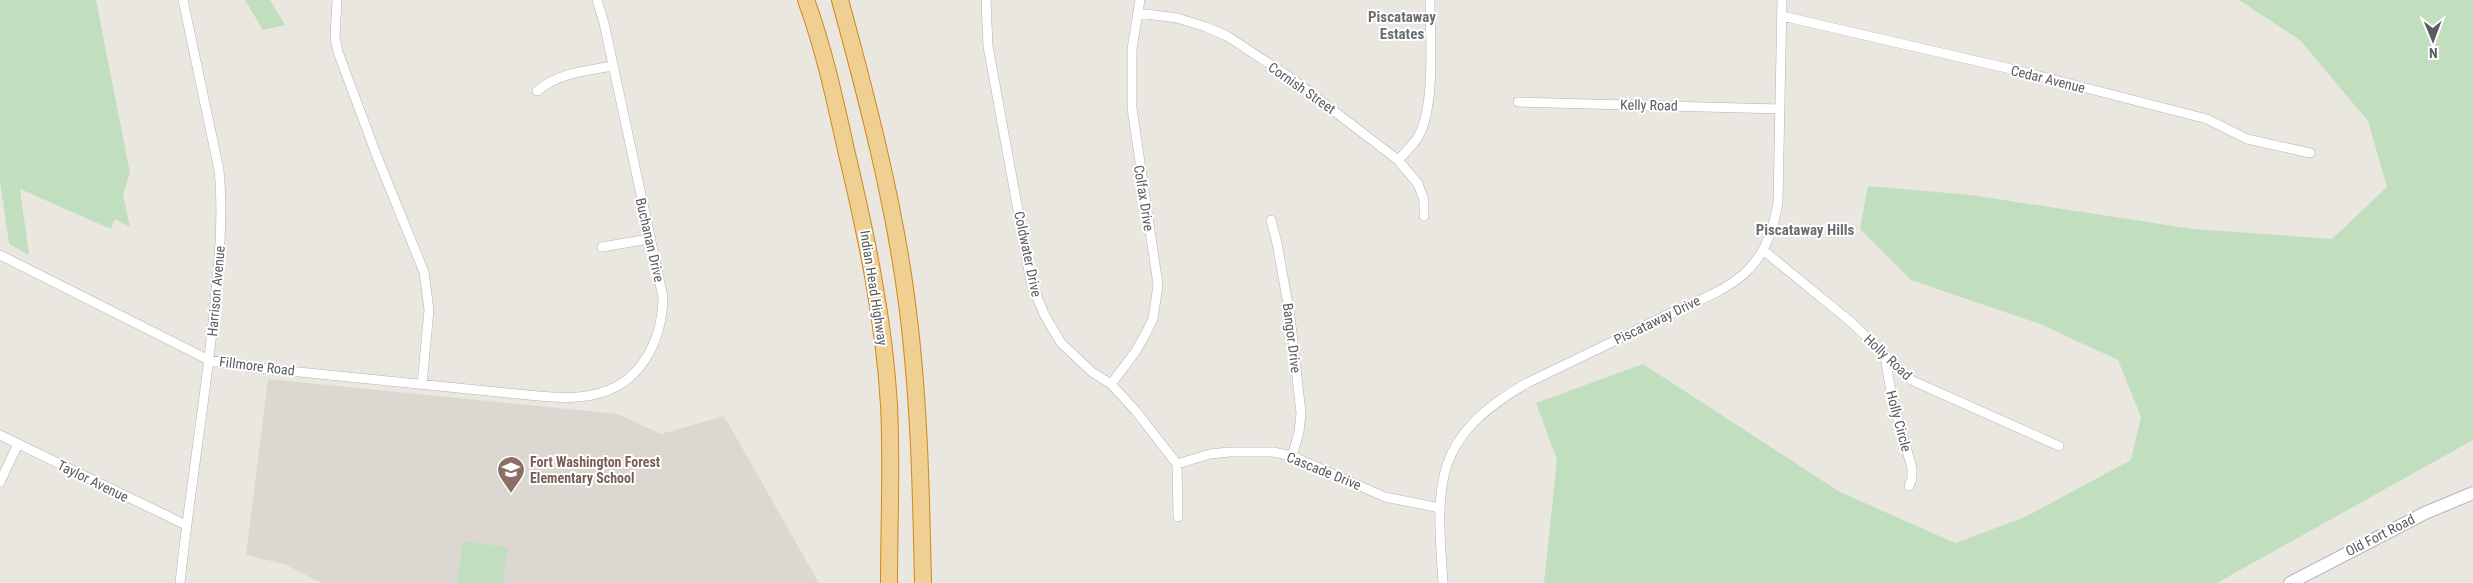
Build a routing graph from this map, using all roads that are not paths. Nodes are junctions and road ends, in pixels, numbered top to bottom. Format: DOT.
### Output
graph roads {
  1 [pos="182,0"];
  2 [pos="337,0"];
  3 [pos="597,0"];
  4 [pos="806,0"];
  5 [pos="840,0"];
  6 [pos="986,0"];
  7 [pos="1140,0"];
  8 [pos="1430,0"];
  9 [pos="1782,0"];
  10 [pos="1138,13"];
  11 [pos="1782,16"];
  12 [pos="612,66"];
  13 [pos="538,91"];
  14 [pos="1518,102"];
  15 [pos="1780,109"];
  16 [pos="2310,153"];
  17 [pos="1398,160"];
  18 [pos="1424,216"];
  19 [pos="1271,220"];
  20 [pos="649,239"];
  21 [pos="602,247"];
  22 [pos="1763,250"];
  23 [pos="0,255"];
  24 [pos="1885,356"];
  25 [pos="209,360"];
  26 [pos="422,384"];
  27 [pos="1111,384"];
  28 [pos="538,396"];
  29 [pos="0,435"];
  30 [pos="18,444"];
  31 [pos="2059,446"];
  32 [pos="1292,456"];
  33 [pos="1176,464"];
  34 [pos="0,482"];
  35 [pos="1909,486"];
  36 [pos="2473,493"];
  37 [pos="1440,508"];
  38 [pos="1178,517"];
  39 [pos="186,526"];
  40 [pos="180,583"];
  41 [pos="889,583"];
  42 [pos="923,583"];
  43 [pos="1443,583"];
  44 [pos="2290,583"];
  1 -- 25 [label="street, Harrison Avenue"];
  2 -- 26 [label="street"];
  3 -- 12 [label="street, Buchanan Drive"];
  4 -- 41 [label="highway, Indian Head Highway"];
  5 -- 42 [label="highway, Indian Head Highway"];
  6 -- 27 [label="street, Coldwater Drive"];
  7 -- 10 [label="street, Colfax Drive"];
  8 -- 17 [label="street"];
  9 -- 11 [label="street, Piscataway Drive"];
  10 -- 17 [label="street, Cornish Street"];
  10 -- 27 [label="street, Colfax Drive"];
  11 -- 15 [label="street, Piscataway Drive"];
  11 -- 16 [label="street, Cedar Avenue"];
  12 -- 13 [label="street"];
  12 -- 20 [label="street, Buchanan Drive"];
  14 -- 15 [label="street, Kelly Road"];
  15 -- 22 [label="street, Piscataway Drive"];
  17 -- 18 [label="street, Cornish Street"];
  19 -- 32 [label="street, Bangor Drive"];
  20 -- 21 [label="street"];
  20 -- 28 [label="street, Buchanan Drive"];
  22 -- 24 [label="street, Holly Road"];
  22 -- 37 [label="street, Piscataway Drive"];
  23 -- 25 [label="street, Fillmore Road"];
  24 -- 31 [label="street, Holly Road"];
  24 -- 35 [label="street, Holly Circle"];
  25 -- 26 [label="street, Fillmore Road"];
  25 -- 39 [label="street, Harrison Avenue"];
  26 -- 28 [label="street, Fillmore Road"];
  27 -- 33 [label="street, Coldwater Drive"];
  29 -- 30 [label="street, Taylor Avenue"];
  30 -- 34 [label="street"];
  30 -- 39 [label="street, Taylor Avenue"];
  32 -- 33 [label="street, Cascade Drive"];
  32 -- 37 [label="street, Cascade Drive"];
  33 -- 38 [label="street"];
  36 -- 44 [label="main road, Old Fort Road"];
  37 -- 43 [label="street, Piscataway Drive"];
  39 -- 40 [label="street, Harrison Avenue"];
}
